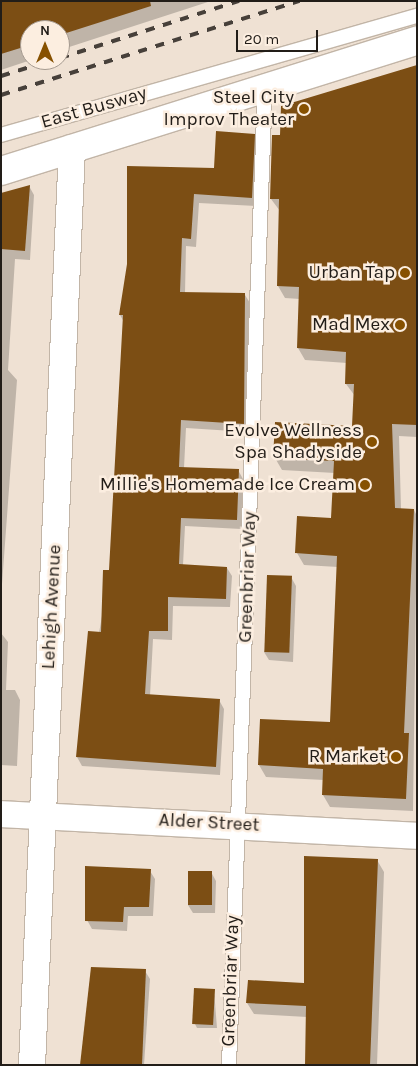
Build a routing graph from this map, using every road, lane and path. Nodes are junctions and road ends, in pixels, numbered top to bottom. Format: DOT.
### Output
graph roads {
  1 [pos="417,16"];
  2 [pos="417,41"];
  3 [pos="265,88"];
  4 [pos="1,135"];
  5 [pos="72,148"];
  6 [pos="1,171"];
  7 [pos="1,814"];
  8 [pos="42,814"];
  9 [pos="240,825"];
  10 [pos="417,836"];
  11 [pos="32,1065"];
  12 [pos="229,1065"];
  1 -- 4 [label="lane, East Busway"];
  2 -- 3 [label="street"];
  3 -- 5 [label="street"];
  3 -- 9 [label="lane, Greenbriar Way"];
  5 -- 6 [label="street"];
  5 -- 8 [label="street, Lehigh Avenue"];
  7 -- 8 [label="street, Alder Street"];
  8 -- 9 [label="street, Alder Street"];
  8 -- 11 [label="street, Lehigh Avenue"];
  9 -- 10 [label="street, Alder Street"];
  9 -- 12 [label="lane, Greenbriar Way"];
}
